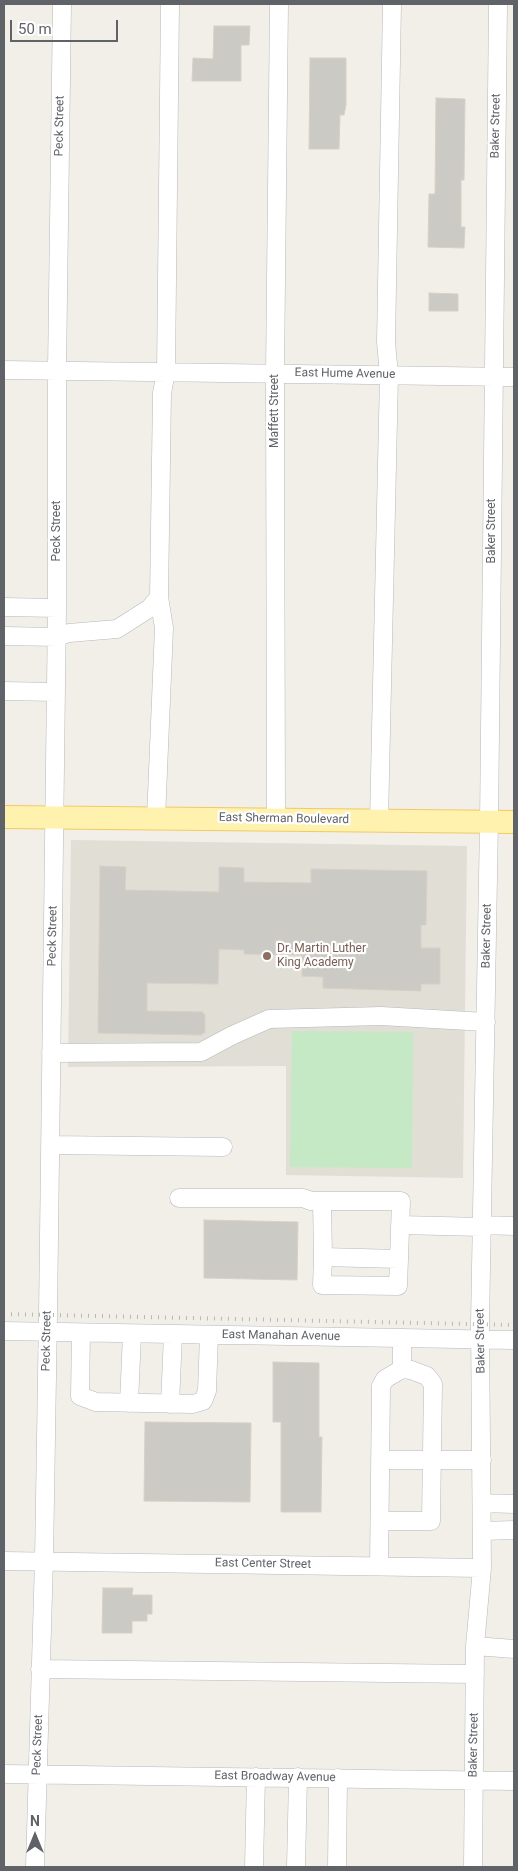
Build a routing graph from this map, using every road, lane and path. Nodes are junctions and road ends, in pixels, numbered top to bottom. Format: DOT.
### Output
graph roads {
  1 [pos="62,4"];
  2 [pos="170,4"];
  3 [pos="279,4"];
  4 [pos="392,4"];
  5 [pos="498,4"];
  6 [pos="4,370"];
  7 [pos="57,370"];
  8 [pos="166,372"];
  9 [pos="275,373"];
  10 [pos="389,375"];
  11 [pos="493,376"];
  12 [pos="514,377"];
  13 [pos="159,597"];
  14 [pos="4,607"];
  15 [pos="57,608"];
  16 [pos="4,636"];
  17 [pos="57,637"];
  18 [pos="4,691"];
  19 [pos="55,692"];
  20 [pos="4,818"];
  21 [pos="54,818"];
  22 [pos="156,818"];
  23 [pos="276,819"];
  24 [pos="379,820"];
  25 [pos="489,822"];
  26 [pos="514,822"];
  27 [pos="486,1022"];
  28 [pos="51,1054"];
  29 [pos="50,1144"];
  30 [pos="223,1147"];
  31 [pos="179,1198"];
  32 [pos="322,1201"];
  33 [pos="400,1225"];
  34 [pos="482,1226"];
  35 [pos="514,1226"];
  36 [pos="323,1257"];
  37 [pos="399,1259"];
  38 [pos="4,1331"];
  39 [pos="47,1332"];
  40 [pos="81,1333"];
  41 [pos="132,1334"];
  42 [pos="173,1334"];
  43 [pos="208,1335"];
  44 [pos="402,1338"];
  45 [pos="481,1340"];
  46 [pos="514,1340"];
  47 [pos="402,1369"];
  48 [pos="129,1403"];
  49 [pos="170,1404"];
  50 [pos="380,1460"];
  51 [pos="432,1460"];
  52 [pos="482,1460"];
  53 [pos="482,1503"];
  54 [pos="514,1504"];
  55 [pos="380,1521"];
  56 [pos="514,1530"];
  57 [pos="482,1531"];
  58 [pos="44,1560"];
  59 [pos="4,1561"];
  60 [pos="380,1566"];
  61 [pos="482,1568"];
  62 [pos="475,1646"];
  63 [pos="514,1649"];
  64 [pos="40,1669"];
  65 [pos="475,1674"];
  66 [pos="4,1774"];
  67 [pos="36,1774"];
  68 [pos="256,1777"];
  69 [pos="298,1777"];
  70 [pos="338,1778"];
  71 [pos="473,1780"];
  72 [pos="514,1781"];
  73 [pos="35,1867"];
  74 [pos="254,1867"];
  75 [pos="296,1867"];
  76 [pos="338,1867"];
  77 [pos="473,1867"];
  1 -- 7 [label="street, Peck Street"];
  2 -- 8 [label="street"];
  3 -- 9 [label="street, Maffett Street"];
  4 -- 10 [label="street"];
  5 -- 11 [label="street, Baker Street"];
  6 -- 7 [label="street, East Hume Avenue"];
  7 -- 8 [label="street, East Hume Avenue"];
  7 -- 15 [label="street, Peck Street"];
  8 -- 9 [label="street, East Hume Avenue"];
  8 -- 13 [label="street"];
  9 -- 10 [label="street, East Hume Avenue"];
  9 -- 23 [label="street, Maffett Street"];
  10 -- 11 [label="street, East Hume Avenue"];
  10 -- 24 [label="street"];
  11 -- 12 [label="street, East Hume Avenue"];
  11 -- 25 [label="street, Baker Street"];
  13 -- 17 [label="street"];
  13 -- 22 [label="street"];
  14 -- 15 [label="street"];
  15 -- 17 [label="street, Peck Street"];
  16 -- 17 [label="street"];
  17 -- 19 [label="street, Peck Street"];
  18 -- 19 [label="street"];
  19 -- 21 [label="street, Peck Street"];
  20 -- 21 [label="main road, East Sherman Boulevard"];
  21 -- 22 [label="main road, East Sherman Boulevard"];
  21 -- 28 [label="street, Peck Street"];
  22 -- 23 [label="main road, East Sherman Boulevard"];
  23 -- 24 [label="main road, East Sherman Boulevard"];
  24 -- 25 [label="main road, East Sherman Boulevard"];
  25 -- 26 [label="main road, East Sherman Boulevard"];
  25 -- 27 [label="street, Baker Street"];
  27 -- 28 [label="street"];
  27 -- 34 [label="street, Baker Street"];
  28 -- 29 [label="street, Peck Street"];
  29 -- 30 [label="street"];
  29 -- 39 [label="street, Peck Street"];
  31 -- 32 [label="street"];
  32 -- 33 [label="street"];
  32 -- 36 [label="street"];
  33 -- 34 [label="street"];
  33 -- 37 [label="street"];
  34 -- 35 [label="street"];
  34 -- 45 [label="street, Baker Street"];
  36 -- 37 [label="street"];
  36 -- 37 [label="street"];
  38 -- 39 [label="street, East Manahan Avenue"];
  39 -- 40 [label="street, East Manahan Avenue"];
  39 -- 58 [label="street, Peck Street"];
  40 -- 41 [label="street, East Manahan Avenue"];
  40 -- 48 [label="street"];
  41 -- 42 [label="street, East Manahan Avenue"];
  41 -- 48 [label="street"];
  42 -- 43 [label="street, East Manahan Avenue"];
  42 -- 49 [label="street"];
  43 -- 44 [label="street, East Manahan Avenue"];
  43 -- 49 [label="street"];
  44 -- 45 [label="street, East Manahan Avenue"];
  44 -- 47 [label="street"];
  45 -- 46 [label="street, East Manahan Avenue"];
  45 -- 52 [label="street, Baker Street"];
  47 -- 50 [label="street"];
  47 -- 51 [label="street"];
  48 -- 49 [label="street"];
  50 -- 51 [label="street"];
  50 -- 55 [label="street"];
  51 -- 52 [label="street"];
  51 -- 55 [label="street"];
  52 -- 53 [label="street, Baker Street"];
  53 -- 54 [label="street"];
  53 -- 57 [label="street, Baker Street"];
  55 -- 60 [label="street"];
  56 -- 57 [label="street"];
  57 -- 61 [label="street, Baker Street"];
  58 -- 59 [label="street, East Center Street"];
  58 -- 60 [label="street, East Center Street"];
  58 -- 64 [label="street, Peck Street"];
  60 -- 61 [label="street, East Center Street"];
  61 -- 62 [label="street, Baker Street"];
  62 -- 63 [label="street"];
  62 -- 65 [label="street, Baker Street"];
  64 -- 65 [label="street"];
  64 -- 67 [label="street, Peck Street"];
  65 -- 71 [label="street, Baker Street"];
  66 -- 67 [label="street, East Broadway Avenue"];
  67 -- 68 [label="street, East Broadway Avenue"];
  67 -- 73 [label="street, Peck Street"];
  68 -- 69 [label="street, East Broadway Avenue"];
  68 -- 74 [label="street"];
  69 -- 70 [label="street, East Broadway Avenue"];
  69 -- 75 [label="street"];
  70 -- 71 [label="street, East Broadway Avenue"];
  70 -- 76 [label="street"];
  71 -- 72 [label="street, East Broadway Avenue"];
  71 -- 77 [label="street, Baker Street"];
}
